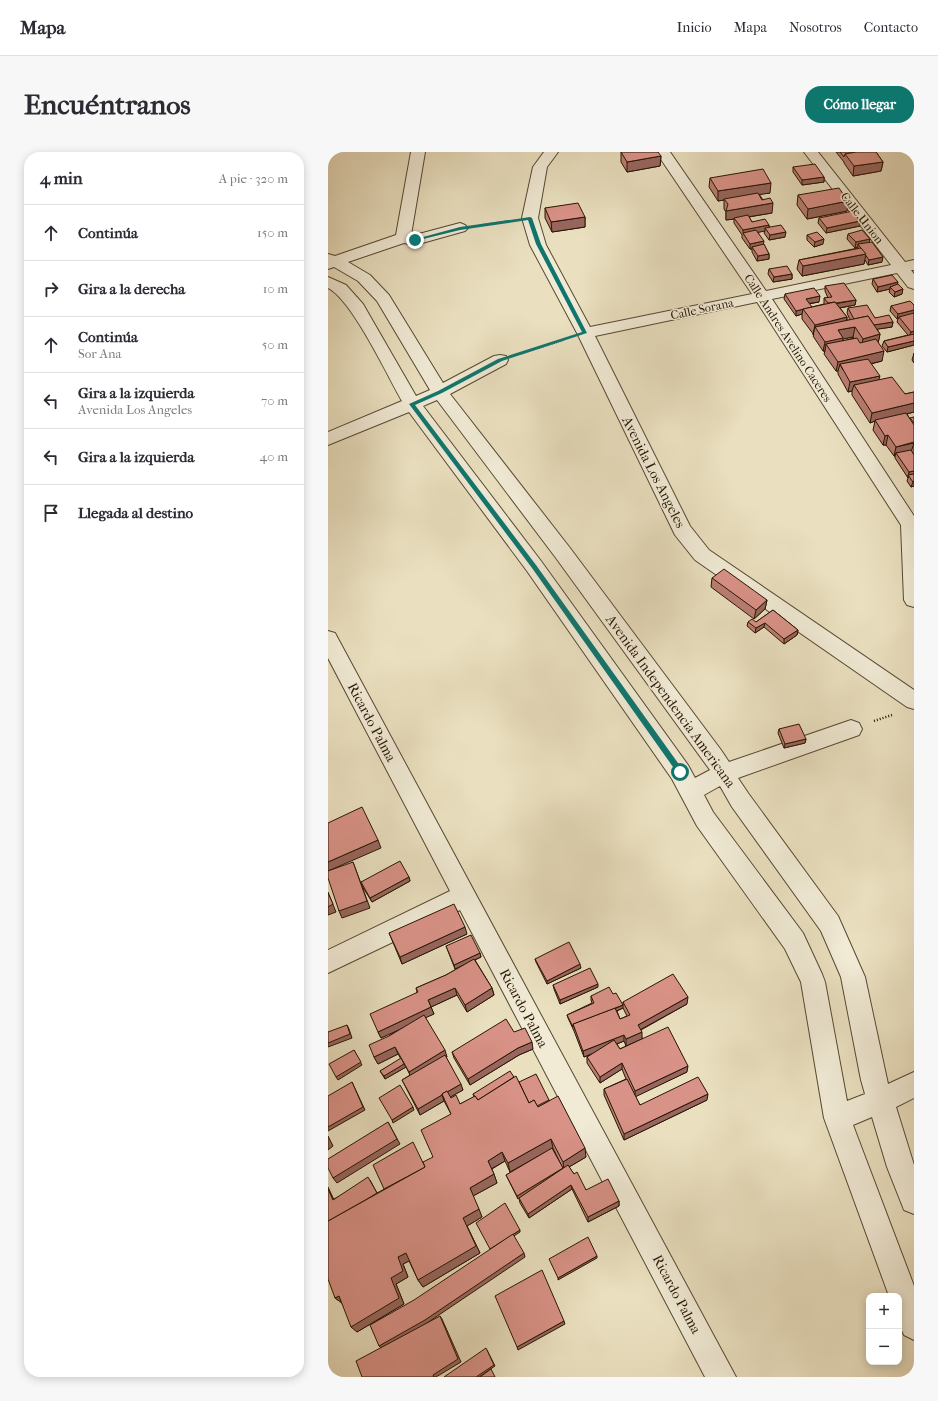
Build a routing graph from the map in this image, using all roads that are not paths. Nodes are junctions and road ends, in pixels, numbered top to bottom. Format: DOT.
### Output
graph roads {
  1 [pos="418,152"];
  2 [pos="551,152"];
  3 [pos="663,152"];
  4 [pos="811,152"];
  5 [pos="460,228"];
  6 [pos="403,238"];
  7 [pos="331,262"];
  8 [pos="908,267"];
  9 [pos="328,282"];
  10 [pos="914,284"];
  11 [pos="762,297"];
  12 [pos="585,333"];
  13 [pos="500,360"];
  14 [pos="440,392"];
  15 [pos="412,404"];
  16 [pos="328,439"];
  17 [pos="912,525"];
  18 [pos="914,600"];
  19 [pos="328,639"];
  20 [pos="914,701"];
  21 [pos="851,729"];
  22 [pos="725,773"];
  23 [pos="691,791"];
  24 [pos="464,896"];
  25 [pos="328,962"];
  26 [pos="914,1086"];
  27 [pos="880,1101"];
  28 [pos="836,1118"];
  29 [pos="914,1200"];
  30 [pos="914,1325"];
  31 [pos="721,1377"];
  1 -- 6 [label="street"];
  2 -- 12 [label="street, Avenida Los Angeles"];
  3 -- 11 [label="street, Calle Andres Avelino Caceres"];
  4 -- 8 [label="street, Calle Union"];
  5 -- 6 [label="street"];
  6 -- 7 [label="street"];
  7 -- 14 [label="street, Avenida Independencia Americana"];
  8 -- 10 [label="street, Calle Union"];
  8 -- 11 [label="street, Calle Sorana"];
  9 -- 15 [label="street"];
  11 -- 12 [label="street, Calle Sorana"];
  11 -- 17 [label="street, Calle Andres Avelino Caceres"];
  12 -- 20 [label="street, Avenida Los Angeles"];
  13 -- 14 [label="street"];
  14 -- 15 [label="street"];
  14 -- 22 [label="street, Avenida Independencia Americana"];
  15 -- 16 [label="street"];
  15 -- 23 [label="street"];
  17 -- 18 [label="street"];
  19 -- 24 [label="street, Ricardo Palma"];
  21 -- 22 [label="street"];
  22 -- 23 [label="street"];
  22 -- 27 [label="street, Avenida Independencia Americana"];
  23 -- 28 [label="street"];
  24 -- 25 [label="street"];
  24 -- 31 [label="street, Ricardo Palma"];
  26 -- 27 [label="street"];
  27 -- 28 [label="street"];
  27 -- 29 [label="street, Avenida Independencia Americana"];
  28 -- 30 [label="street"];
}
